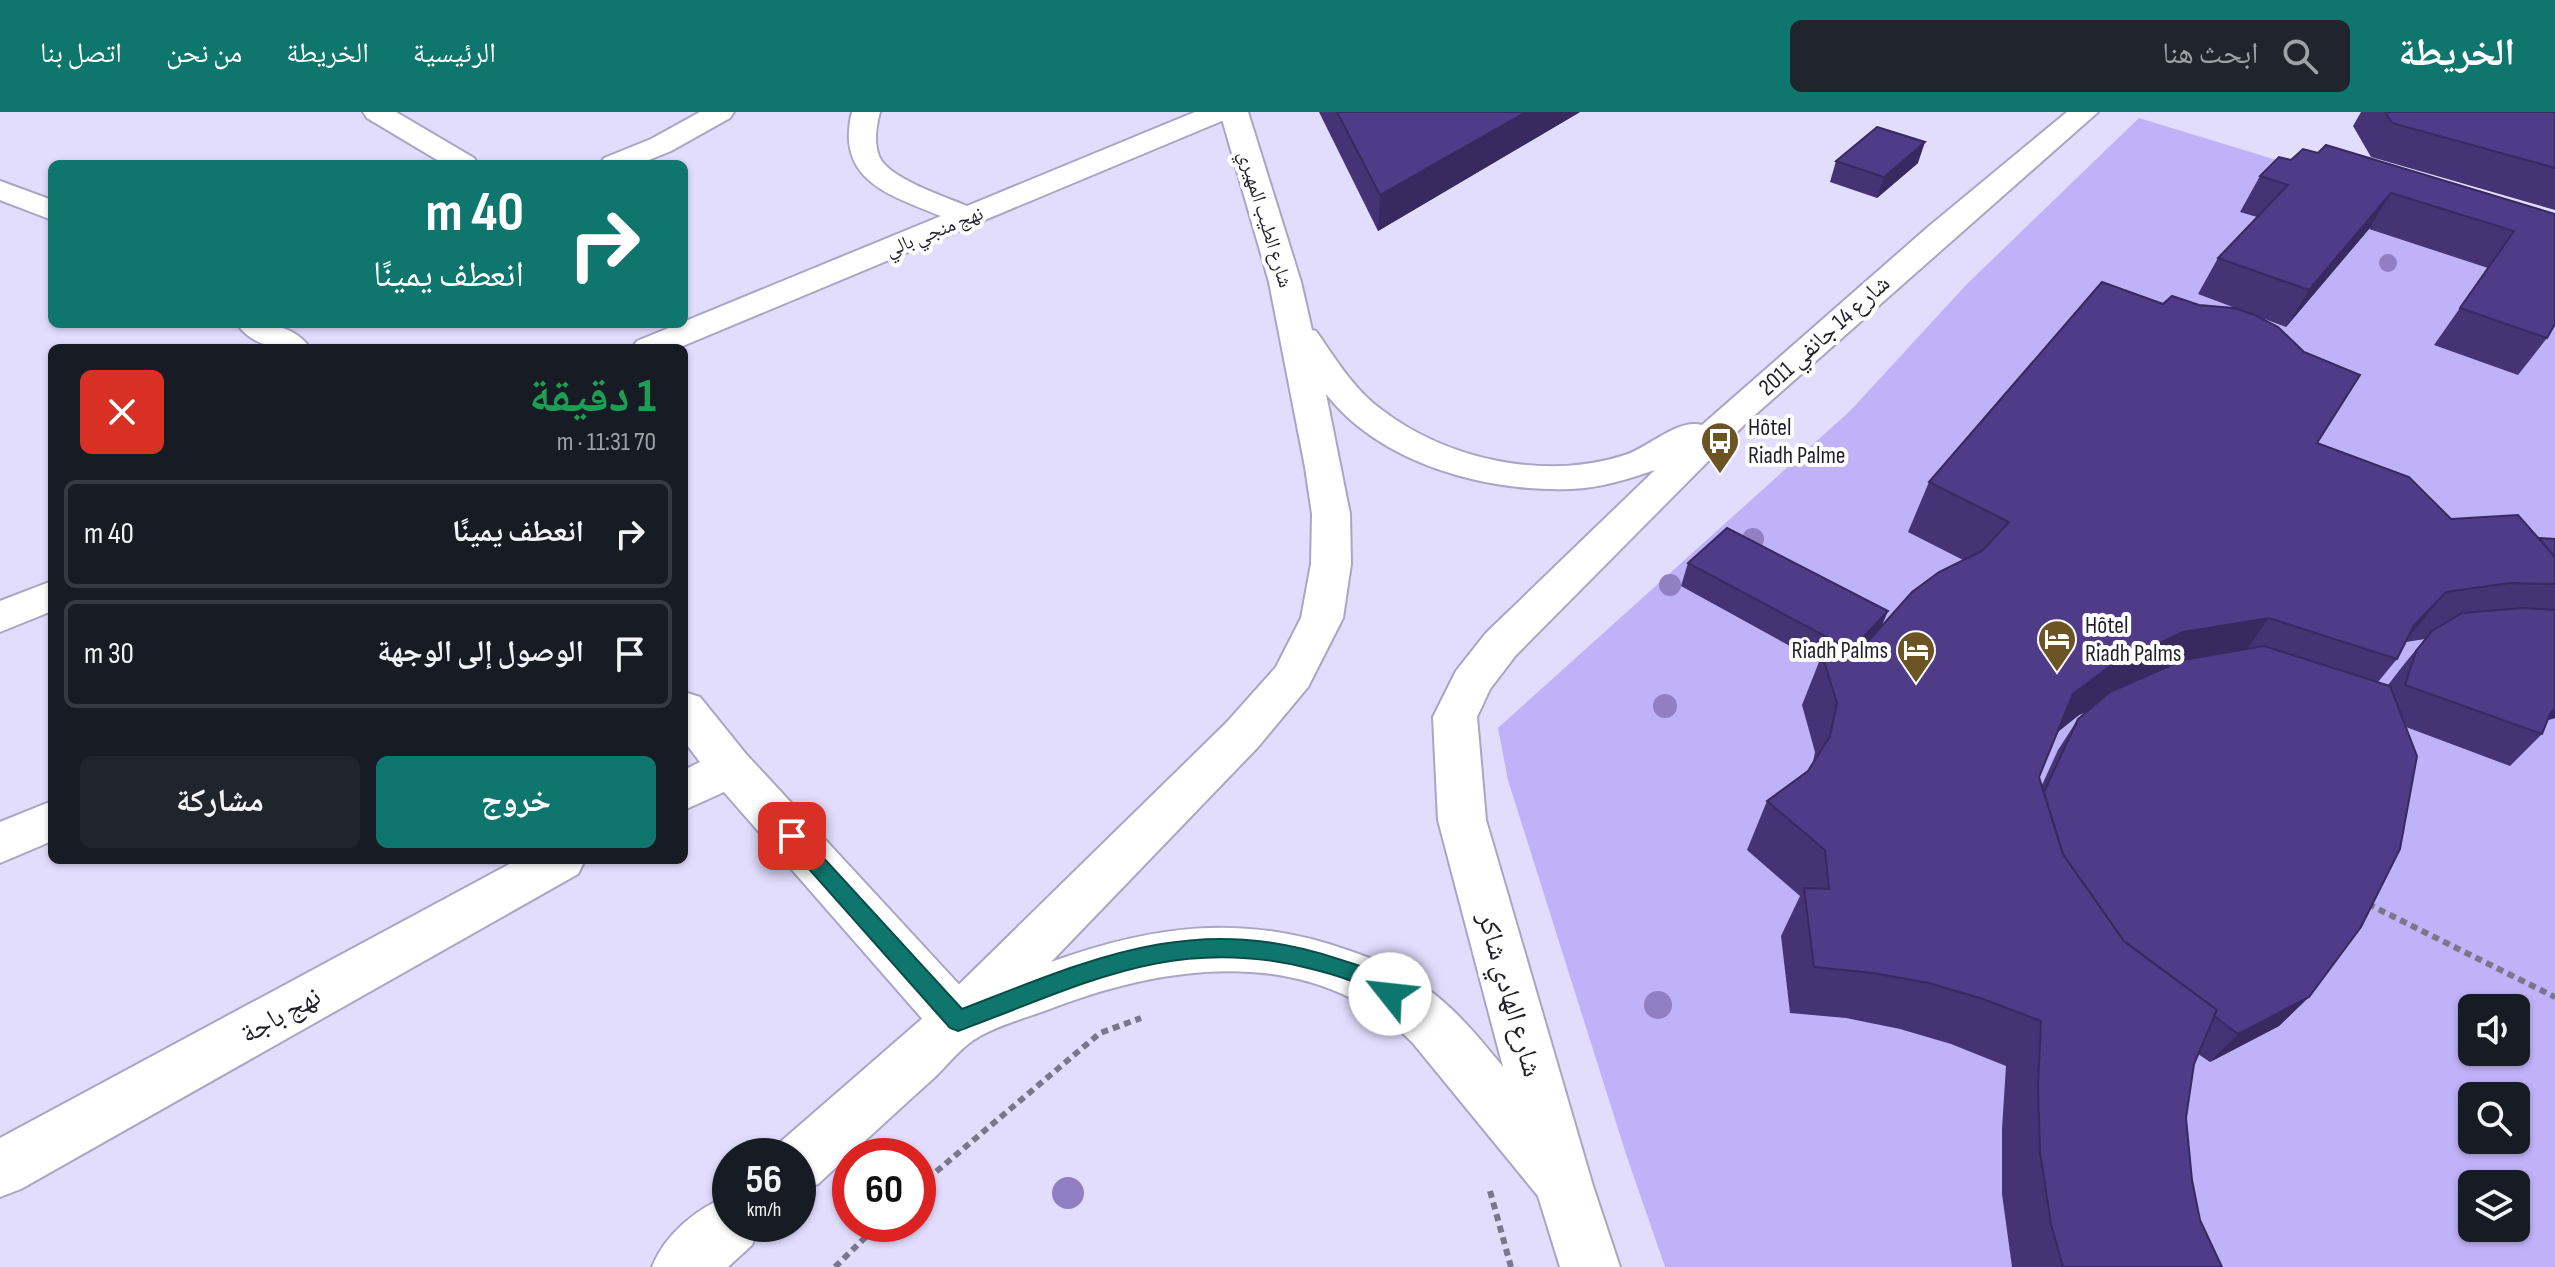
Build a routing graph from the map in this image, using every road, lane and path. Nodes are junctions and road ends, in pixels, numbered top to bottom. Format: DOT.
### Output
graph roads {
  1 [pos="377,112"];
  2 [pos="720,112"];
  3 [pos="1219,112"];
  4 [pos="1234,112"];
  5 [pos="2084,112"];
  6 [pos="857,114"];
  7 [pos="457,160"];
  8 [pos="624,160"];
  9 [pos="0,190"];
  10 [pos="48,209"];
  11 [pos="968,217"];
  12 [pos="1296,326"];
  13 [pos="260,328"];
  14 [pos="286,344"];
  15 [pos="659,344"];
  16 [pos="1735,413"];
  17 [pos="48,597"];
  18 [pos="0,617"];
  19 [pos="688,714"];
  20 [pos="1455,717"];
  21 [pos="730,767"];
  22 [pos="688,790"];
  23 [pos="48,822"];
  24 [pos="0,843"];
  25 [pos="554,864"];
  26 [pos="2360,900"];
  27 [pos="2555,997"];
  28 [pos="1155,1013"];
  29 [pos="958,1021"];
  30 [pos="816,1148"];
  31 [pos="0,1169"];
  32 [pos="936,1172"];
  33 [pos="1564,1186"];
  34 [pos="1489,1187"];
  35 [pos="712,1241"];
  36 [pos="861,1242"];
  37 [pos="682,1267"];
  38 [pos="835,1267"];
  39 [pos="1511,1267"];
  40 [pos="1590,1267"];
  1 -- 7 [label="main road"];
  2 -- 8 [label="main road"];
  3 -- 11 [label="main road, نهج منجي بالي"];
  4 -- 12 [label="main road, شارع الطيب المهيري"];
  5 -- 16 [label="main road, شارع 14 جانفي 2011"];
  6 -- 11 [label="main road"];
  9 -- 10 [label="main road"];
  11 -- 15 [label="main road, نهج منجي بالي"];
  12 -- 16 [label="main road"];
  12 -- 29 [label="main road"];
  13 -- 14 [label="main road"];
  16 -- 20 [label="main road, شارع 14 جانفي 2011"];
  17 -- 18 [label="main road"];
  19 -- 21 [label="main road"];
  20 -- 33 [label="main road, شارع الهادي شاكر"];
  21 -- 22 [label="main road"];
  21 -- 29 [label="main road"];
  23 -- 24 [label="main road"];
  25 -- 31 [label="main road, نهج باجة"];
  26 -- 27 [label="path"];
  28 -- 32 [label="path"];
  29 -- 30 [label="main road"];
  29 -- 33 [label="main road"];
  33 -- 40 [label="main road, شارع الهادي شاكر"];
  34 -- 39 [label="path"];
  35 -- 37 [label="main road"];
  36 -- 38 [label="path"];
}
